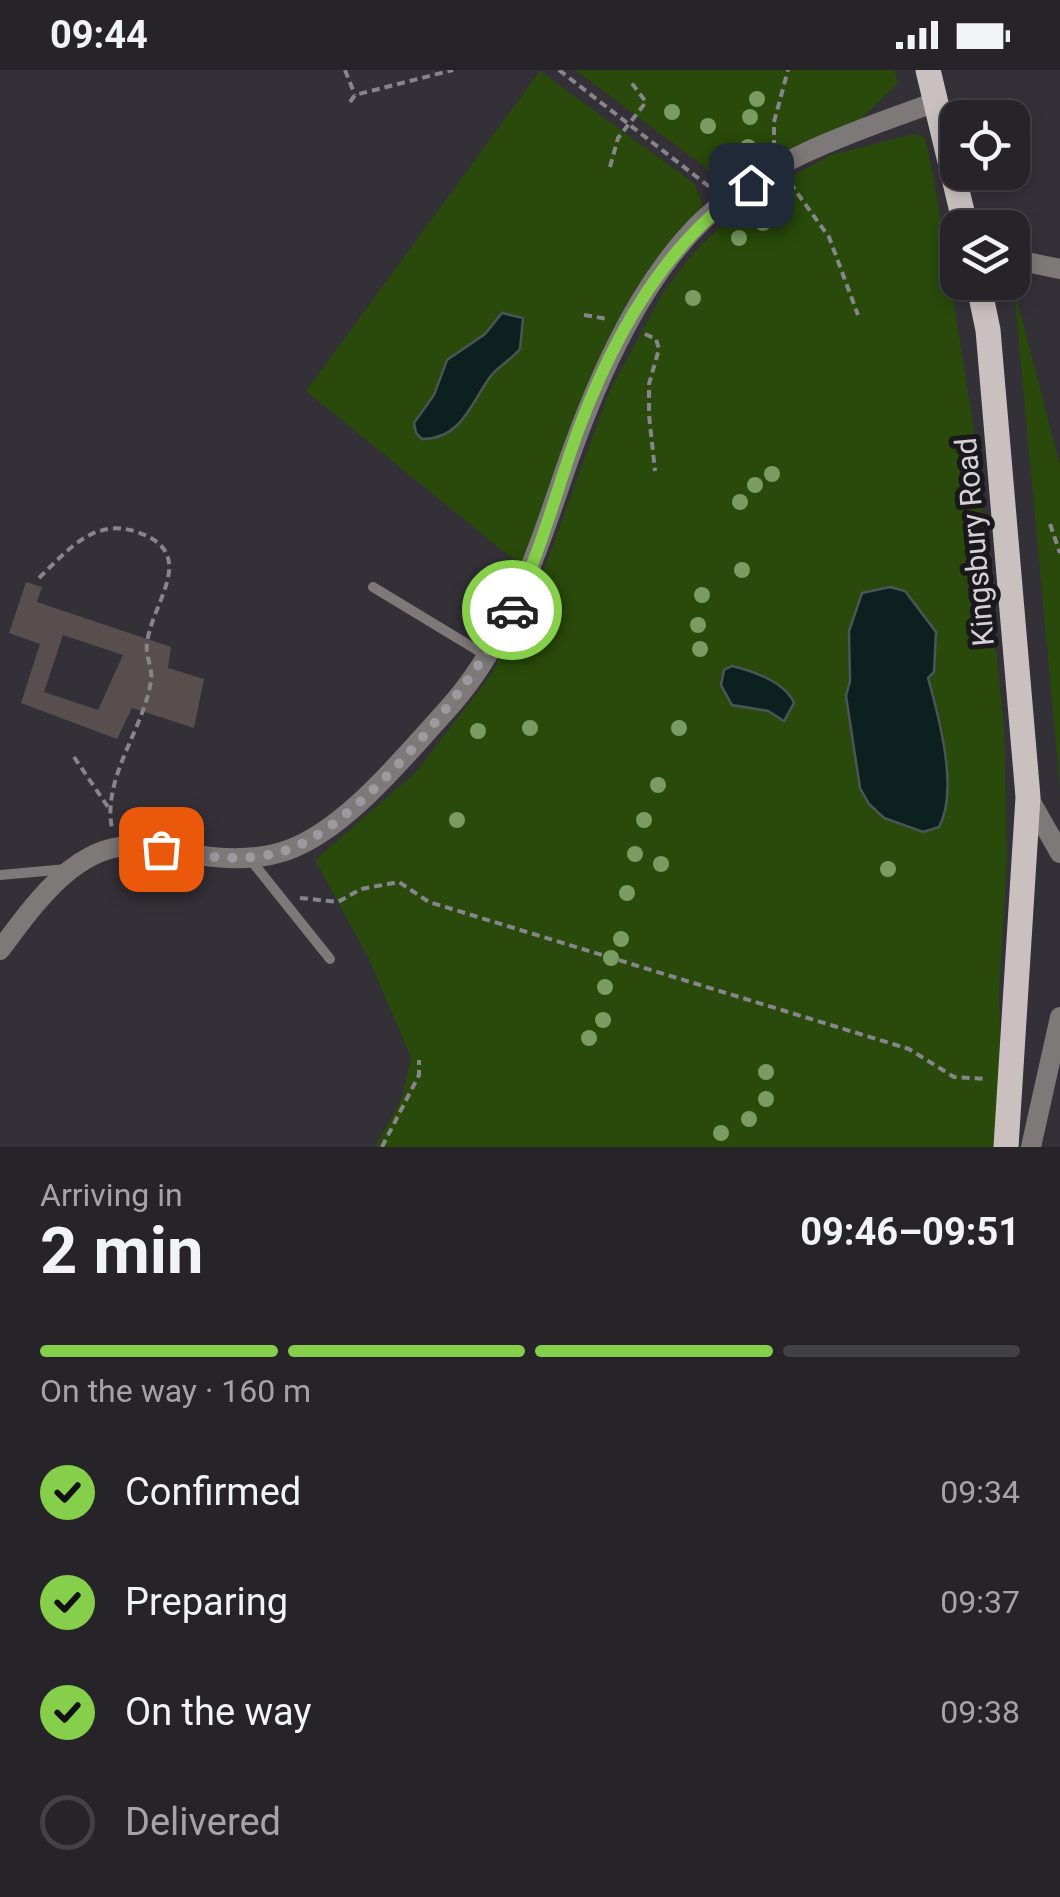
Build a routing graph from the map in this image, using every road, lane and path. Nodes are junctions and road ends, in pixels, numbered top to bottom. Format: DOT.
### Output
graph roads {
  1 [pos="345,70"];
  2 [pos="453,70"];
  3 [pos="559,70"];
  4 [pos="788,70"];
  5 [pos="928,70"];
  6 [pos="631,82"];
  7 [pos="355,95"];
  8 [pos="350,102"];
  9 [pos="936,102"];
  10 [pos="628,123"];
  11 [pos="779,166"];
  12 [pos="610,167"];
  13 [pos="724,203"];
  14 [pos="962,210"];
  15 [pos="1030,263"];
  16 [pos="1060,270"];
  17 [pos="982,300"];
  18 [pos="584,315"];
  19 [pos="858,315"];
  20 [pos="629,326"];
  21 [pos="655,471"];
  22 [pos="1050,524"];
  23 [pos="1060,552"];
  24 [pos="40,578"];
  25 [pos="374,587"];
  26 [pos="486,656"];
  27 [pos="74,757"];
  28 [pos="1028,797"];
  29 [pos="109,809"];
  30 [pos="117,848"];
  31 [pos="1060,853"];
  32 [pos="250,858"];
  33 [pos="72,869"];
  34 [pos="0,875"];
  35 [pos="279,896"];
  36 [pos="0,950"];
  37 [pos="330,960"];
  38 [pos="1060,1017"];
  39 [pos="419,1060"];
  40 [pos="1012,1081"];
  41 [pos="382,1147"];
  42 [pos="1006,1147"];
  43 [pos="1031,1147"];
  1 -- 7 [label="path"];
  2 -- 7 [label="path"];
  3 -- 10 [label="path"];
  4 -- 11 [label="path"];
  5 -- 9 [label="main road"];
  6 -- 10 [label="path"];
  7 -- 8 [label="path"];
  9 -- 11 [label="street"];
  9 -- 14 [label="main road"];
  10 -- 12 [label="path"];
  10 -- 13 [label="path"];
  11 -- 13 [label="street"];
  11 -- 19 [label="path"];
  13 -- 20 [label="street"];
  15 -- 16 [label="street"];
  17 -- 28 [label="main road, Kingsbury Road"];
  18 -- 20 [label="path"];
  20 -- 21 [label="path"];
  20 -- 26 [label="street"];
  22 -- 23 [label="path"];
  24 -- 29 [label="path"];
  25 -- 26 [label="lane"];
  26 -- 32 [label="street"];
  27 -- 29 [label="path"];
  28 -- 31 [label="street, Kingsbury Road"];
  28 -- 40 [label="main road, Kingsbury Road"];
  29 -- 30 [label="path"];
  30 -- 32 [label="street"];
  30 -- 33 [label="street"];
  32 -- 35 [label="lane"];
  33 -- 34 [label="lane"];
  33 -- 36 [label="street"];
  35 -- 37 [label="lane"];
  35 -- 40 [label="path"];
  38 -- 43 [label="street"];
  39 -- 41 [label="path"];
  40 -- 42 [label="main road, Kingsbury Road"];
}
